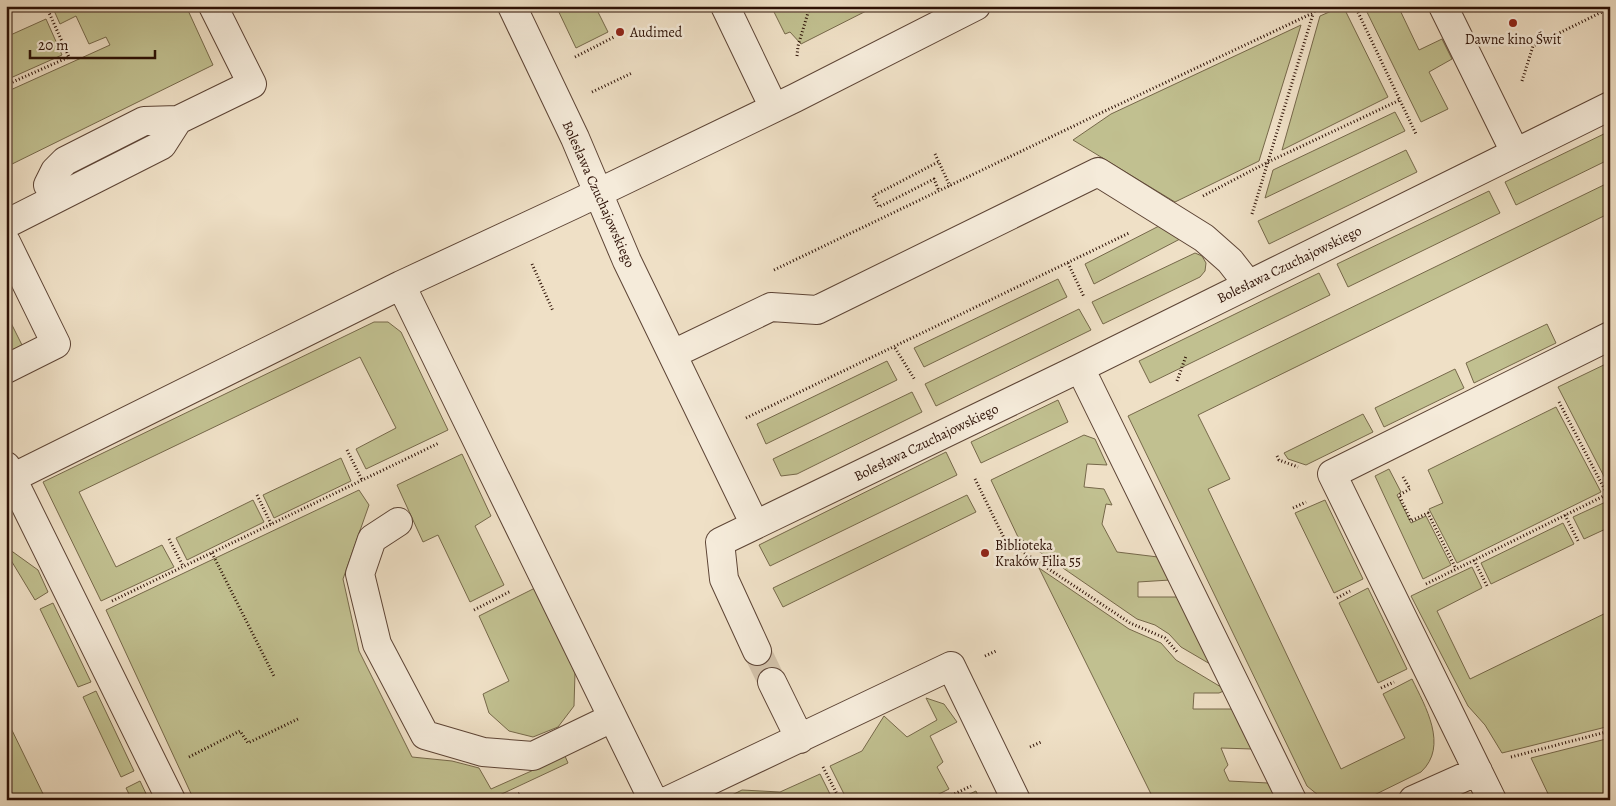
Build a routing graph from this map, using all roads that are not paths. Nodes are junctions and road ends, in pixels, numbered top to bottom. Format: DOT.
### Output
graph roads {
  1 [pos="213,6"];
  2 [pos="512,6"];
  3 [pos="725,6"];
  4 [pos="976,6"];
  5 [pos="1443,6"];
  6 [pos="1610,106"];
  7 [pos="774,108"];
  8 [pos="178,120"];
  9 [pos="1516,152"];
  10 [pos="48,185"];
  11 [pos="597,193"];
  12 [pos="6,224"];
  13 [pos="6,242"];
  14 [pos="1248,284"];
  15 [pos="401,285"];
  16 [pos="1610,336"];
  17 [pos="673,354"];
  18 [pos="1080,368"];
  19 [pos="6,369"];
  20 [pos="9,472"];
  21 [pos="398,522"];
  22 [pos="755,525"];
  23 [pos="757,651"];
  24 [pos="772,682"];
  25 [pos="612,718"];
  26 [pos="800,739"];
  27 [pos="1478,771"];
  28 [pos="171,800"];
  29 [pos="653,800"];
  30 [pos="669,800"];
  31 [pos="1016,800"];
  32 [pos="1292,800"];
  33 [pos="1414,800"];
  34 [pos="1492,800"];
  1 -- 8 [label="street"];
  2 -- 11 [label="street, Bolesława Czuchajowskiego"];
  3 -- 7 [label="street"];
  4 -- 7 [label="street"];
  5 -- 9 [label="street"];
  6 -- 9 [label="street, Bolesława Czuchajowskiego"];
  7 -- 11 [label="street"];
  8 -- 10 [label="street"];
  8 -- 12 [label="street"];
  9 -- 14 [label="street, Bolesława Czuchajowskiego"];
  11 -- 15 [label="street"];
  11 -- 17 [label="street, Bolesława Czuchajowskiego"];
  13 -- 19 [label="street"];
  14 -- 17 [label="street"];
  14 -- 18 [label="street, Bolesława Czuchajowskiego"];
  15 -- 20 [label="street"];
  15 -- 25 [label="street"];
  16 -- 27 [label="street"];
  17 -- 22 [label="street, Bolesława Czuchajowskiego"];
  18 -- 22 [label="street, Bolesława Czuchajowskiego"];
  18 -- 32 [label="street"];
  20 -- 28 [label="street"];
  21 -- 25 [label="street"];
  22 -- 23 [label="street"];
  24 -- 26 [label="street"];
  25 -- 29 [label="street"];
  26 -- 30 [label="street"];
  26 -- 31 [label="street"];
  27 -- 33 [label="street"];
  27 -- 34 [label="street"];
}
